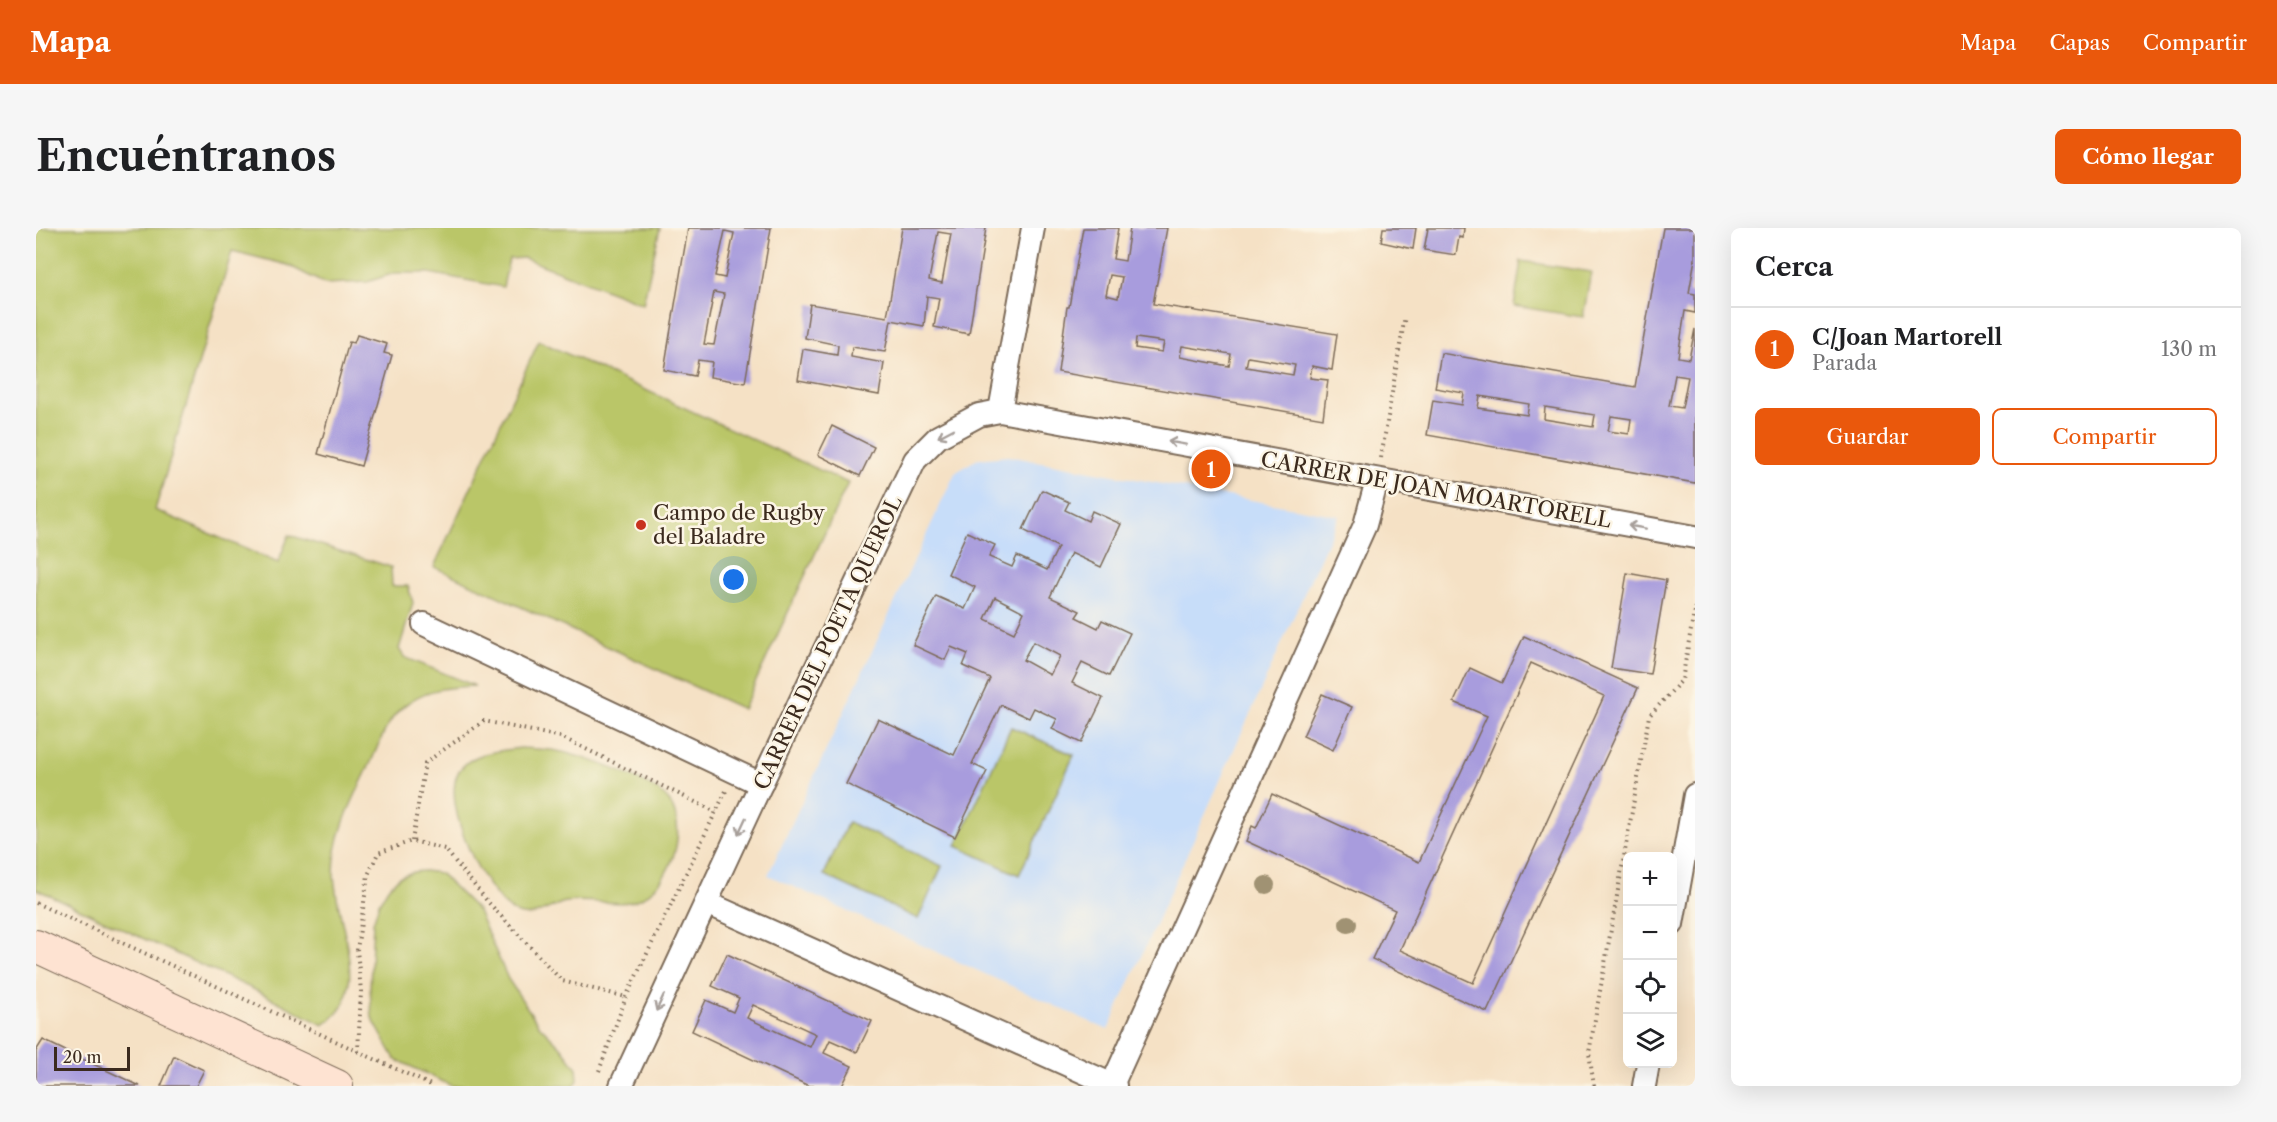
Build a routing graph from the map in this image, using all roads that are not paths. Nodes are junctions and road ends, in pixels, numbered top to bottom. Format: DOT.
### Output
graph roads {
  1 [pos="1033,228"];
  2 [pos="1000,411"];
  3 [pos="1377,480"];
  4 [pos="1695,537"];
  5 [pos="424,624"];
  6 [pos="761,784"];
  7 [pos="1695,795"];
  8 [pos="707,903"];
  9 [pos="1681,915"];
  10 [pos="36,946"];
  11 [pos="1647,1068"];
  12 [pos="1113,1085"];
  13 [pos="337,1086"];
  14 [pos="621,1086"];
  15 [pos="1644,1086"];
  1 -- 2 [label="street"];
  3 -- 2 [label="street, CARRER DE JOAN MOARTORELL, one-way"];
  2 -- 6 [label="street, CARRER DEL POETA QUEROL, one-way"];
  4 -- 3 [label="street, CARRER DE JOAN MOARTORELL, one-way"];
  3 -- 12 [label="street"];
  5 -- 6 [label="street"];
  6 -- 8 [label="street, CARRER DEL POETA QUEROL, one-way"];
  7 -- 9 [label="street"];
  8 -- 12 [label="street"];
  8 -- 14 [label="street, CARRER DEL POETA QUEROL, one-way"];
  10 -- 13 [label="street"];
  11 -- 15 [label="street"];
}
